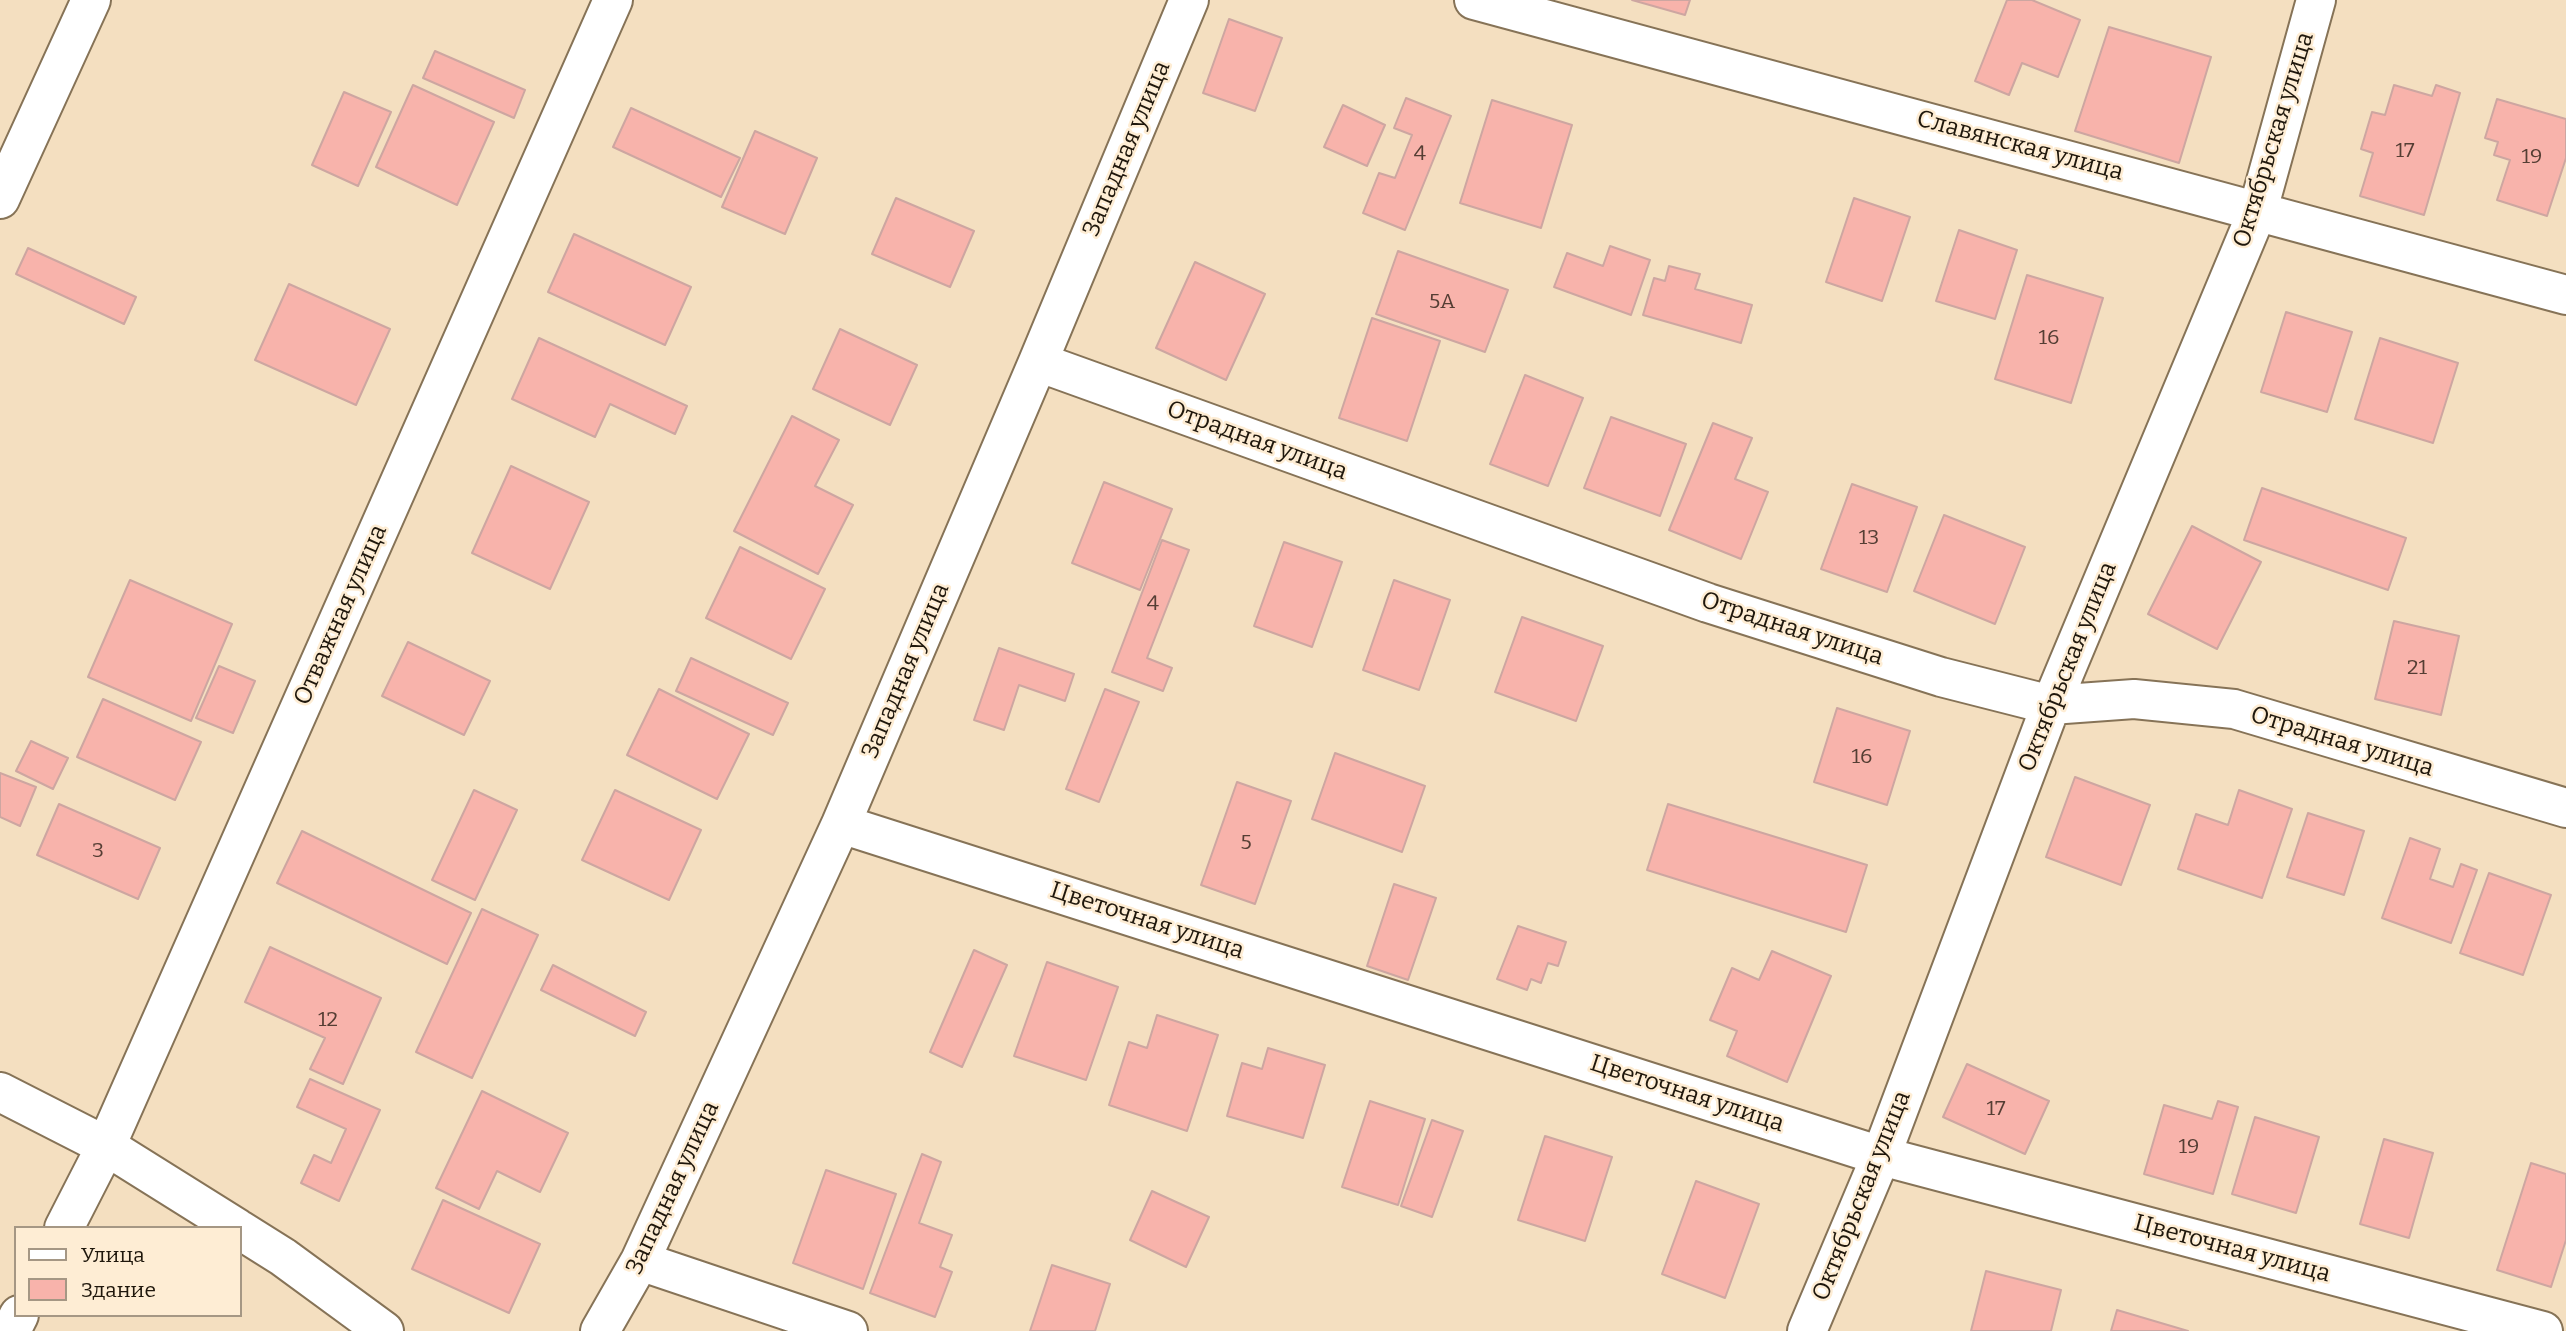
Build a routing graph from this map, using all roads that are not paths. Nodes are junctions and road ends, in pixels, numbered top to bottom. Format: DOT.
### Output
graph roads {
  1 [pos="91,0"];
  2 [pos="613,0"];
  3 [pos="1189,0"];
  4 [pos="1474,0"];
  5 [pos="2316,0"];
  6 [pos="0,199"];
  7 [pos="2258,210"];
  8 [pos="2566,295"];
  9 [pos="1038,362"];
  10 [pos="2051,705"];
  11 [pos="2566,808"];
  12 [pos="841,824"];
  13 [pos="0,1092"];
  14 [pos="106,1146"];
  15 [pos="1881,1156"];
  16 [pos="65,1226"];
  17 [pos="233,1226"];
  18 [pos="242,1231"];
  19 [pos="640,1261"];
  20 [pos="384,1331"];
  21 [pos="600,1331"];
  22 [pos="848,1331"];
  23 [pos="1807,1331"];
  24 [pos="2543,1331"];
  1 -- 6 [label="street"];
  2 -- 14 [label="street, Отважная улица"];
  3 -- 9 [label="street, Западная улица"];
  4 -- 7 [label="street, Славянская улица"];
  5 -- 7 [label="street, Октябрьская улица"];
  7 -- 8 [label="street, Славянская улица"];
  7 -- 10 [label="street, Октябрьская улица"];
  9 -- 10 [label="street, Отрадная улица"];
  9 -- 12 [label="street, Западная улица"];
  10 -- 11 [label="street, Отрадная улица"];
  10 -- 15 [label="street, Октябрьская улица"];
  12 -- 15 [label="street, Цветочная улица"];
  12 -- 19 [label="street, Западная улица"];
  13 -- 14 [label="street"];
  14 -- 16 [label="street, Отважная улица"];
  14 -- 17 [label="street"];
  15 -- 23 [label="street, Октябрьская улица"];
  15 -- 24 [label="street, Цветочная улица"];
  18 -- 20 [label="street"];
  19 -- 21 [label="street, Западная улица"];
  19 -- 22 [label="street"];
}
